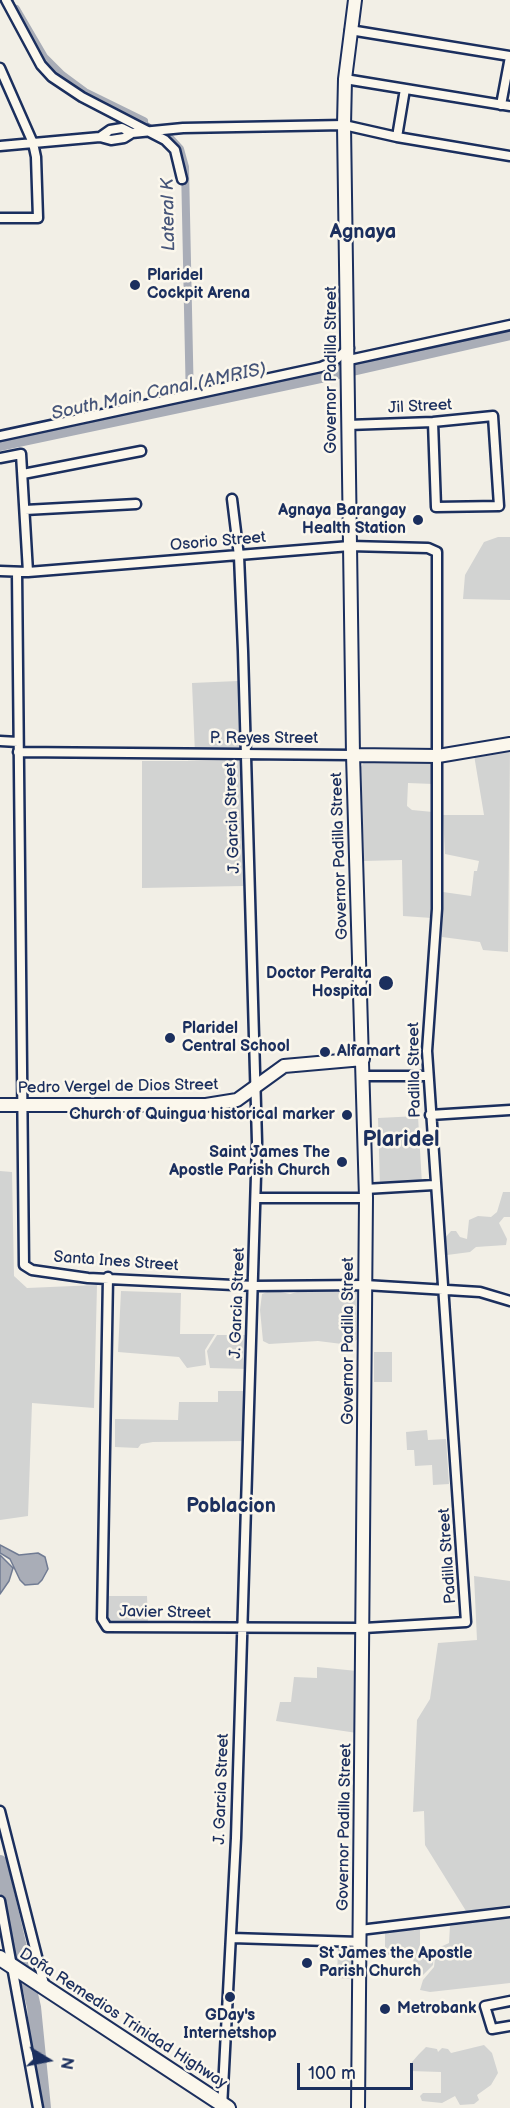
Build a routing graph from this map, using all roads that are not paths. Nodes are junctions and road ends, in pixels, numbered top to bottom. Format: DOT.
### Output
graph roads {
  1 [pos="6,0"];
  2 [pos="355,0"];
  3 [pos="350,30"];
  4 [pos="510,57"];
  5 [pos="1,70"];
  6 [pos="345,79"];
  7 [pos="405,89"];
  8 [pos="506,106"];
  9 [pos="344,125"];
  10 [pos="148,131"];
  11 [pos="397,137"];
  12 [pos="33,143"];
  13 [pos="0,146"];
  14 [pos="510,156"];
  15 [pos="182,179"];
  16 [pos="0,218"];
  17 [pos="510,325"];
  18 [pos="349,356"];
  19 [pos="433,422"];
  20 [pos="348,425"];
  21 [pos="0,436"];
  22 [pos="141,451"];
  23 [pos="0,458"];
  24 [pos="22,474"];
  25 [pos="232,499"];
  26 [pos="136,504"];
  27 [pos="25,510"];
  28 [pos="350,546"];
  29 [pos="437,552"];
  30 [pos="239,556"];
  31 [pos="0,571"];
  32 [pos="17,572"];
  33 [pos="28,572"];
  34 [pos="0,741"];
  35 [pos="18,742"];
  36 [pos="510,744"];
  37 [pos="18,752"];
  38 [pos="353,755"];
  39 [pos="246,756"];
  40 [pos="438,756"];
  41 [pos="363,1059"];
  42 [pos="363,1076"];
  43 [pos="428,1076"];
  44 [pos="256,1087"];
  45 [pos="237,1100"];
  46 [pos="257,1104"];
  47 [pos="0,1105"];
  48 [pos="22,1106"];
  49 [pos="510,1110"];
  50 [pos="430,1115"];
  51 [pos="434,1185"];
  52 [pos="365,1193"];
  53 [pos="256,1198"];
  54 [pos="108,1277"];
  55 [pos="365,1285"];
  56 [pos="254,1286"];
  57 [pos="444,1290"];
  58 [pos="510,1301"];
  59 [pos="466,1622"];
  60 [pos="364,1628"];
  61 [pos="242,1629"];
  62 [pos="0,1811"];
  63 [pos="0,1901"];
  64 [pos="510,1912"];
  65 [pos="360,1936"];
  66 [pos="232,1938"];
  67 [pos="0,1958"];
  68 [pos="15,1968"];
  69 [pos="42,1986"];
  70 [pos="510,2001"];
  71 [pos="510,2026"];
  72 [pos="224,2107"];
  73 [pos="38,2108"];
  74 [pos="358,2108"];
  1 -- 10 [label="street"];
  2 -- 3 [label="main road, Governor Padilla Street"];
  3 -- 4 [label="street"];
  3 -- 6 [label="main road, Governor Padilla Street"];
  4 -- 8 [label="street"];
  5 -- 12 [label="street"];
  6 -- 7 [label="street"];
  6 -- 9 [label="main road, Governor Padilla Street"];
  7 -- 8 [label="street"];
  7 -- 11 [label="street"];
  9 -- 10 [label="street"];
  9 -- 11 [label="street"];
  9 -- 18 [label="main road, Governor Padilla Street"];
  10 -- 12 [label="street"];
  10 -- 15 [label="street"];
  11 -- 14 [label="street"];
  12 -- 13 [label="street"];
  12 -- 16 [label="street"];
  17 -- 18 [label="street"];
  18 -- 20 [label="main road, Governor Padilla Street"];
  18 -- 21 [label="street"];
  19 -- 19 [label="street, Jil Street"];
  19 -- 20 [label="street, Jil Street"];
  20 -- 28 [label="main road, Governor Padilla Street"];
  22 -- 24 [label="street"];
  23 -- 24 [label="street"];
  24 -- 27 [label="street"];
  25 -- 30 [label="street, J. Garcia Street"];
  26 -- 27 [label="street"];
  27 -- 33 [label="street"];
  28 -- 29 [label="street, Osorio Street"];
  28 -- 30 [label="street, Osorio Street"];
  28 -- 38 [label="main road, Governor Padilla Street"];
  29 -- 40 [label="street, Padilla Street"];
  30 -- 33 [label="street, Osorio Street"];
  30 -- 39 [label="street, J. Garcia Street"];
  31 -- 32 [label="street, Osorio Street"];
  32 -- 33 [label="street, Osorio Street"];
  32 -- 35 [label="street, Santa Ines Street"];
  34 -- 35 [label="street"];
  35 -- 37 [label="street, Santa Ines Street"];
  36 -- 40 [label="main road, P. Reyes Street"];
  37 -- 39 [label="street, P. Reyes Street"];
  37 -- 48 [label="street, Santa Ines Street"];
  38 -- 39 [label="street, P. Reyes Street"];
  38 -- 40 [label="main road, P. Reyes Street"];
  38 -- 41 [label="main road, Governor Padilla Street"];
  39 -- 44 [label="street, J. Garcia Street"];
  40 -- 43 [label="street, Padilla Street"];
  41 -- 42 [label="main road, Governor Padilla Street"];
  41 -- 44 [label="main road, Pedro Vergel de Dios Street"];
  42 -- 43 [label="street"];
  42 -- 52 [label="main road, Governor Padilla Street"];
  43 -- 50 [label="street, Padilla Street"];
  44 -- 45 [label="main road, Pedro Vergel de Dios Street"];
  44 -- 46 [label="street, J. Garcia Street"];
  45 -- 46 [label="street, Pedro Vergel de Dios Street"];
  45 -- 48 [label="main road, Pedro Vergel de Dios Street"];
  46 -- 53 [label="street, J. Garcia Street"];
  47 -- 48 [label="main road, Pedro Vergel de Dios Street"];
  48 -- 54 [label="street, Santa Ines Street"];
  49 -- 50 [label="street"];
  50 -- 51 [label="street, Padilla Street"];
  51 -- 52 [label="street"];
  51 -- 57 [label="street, Padilla Street"];
  52 -- 53 [label="street"];
  52 -- 55 [label="main road, Governor Padilla Street"];
  53 -- 56 [label="street, J. Garcia Street"];
  54 -- 56 [label="street, Santa Ines Street"];
  54 -- 61 [label="street, Javier Street"];
  55 -- 56 [label="street, Santa Ines Street"];
  55 -- 57 [label="street, Santa Ines Street"];
  55 -- 60 [label="main road, Governor Padilla Street"];
  56 -- 61 [label="street, J. Garcia Street"];
  57 -- 58 [label="street, Santa Ines Street"];
  57 -- 59 [label="street, Padilla Street"];
  59 -- 60 [label="street, Javier Street"];
  60 -- 61 [label="street, Javier Street"];
  60 -- 65 [label="main road, Governor Padilla Street"];
  61 -- 66 [label="street, J. Garcia Street"];
  62 -- 69 [label="street"];
  63 -- 68 [label="street"];
  64 -- 65 [label="street"];
  65 -- 66 [label="street"];
  65 -- 74 [label="main road, Governor Padilla Street"];
  66 -- 72 [label="street, J. Garcia Street"];
  67 -- 68 [label="main road, Doña Remedios Trinidad Highway"];
  68 -- 69 [label="main road, Doña Remedios Trinidad Highway"];
  68 -- 73 [label="street"];
  69 -- 72 [label="main road, Doña Remedios Trinidad Highway"];
  70 -- 71 [label="street"];
}
